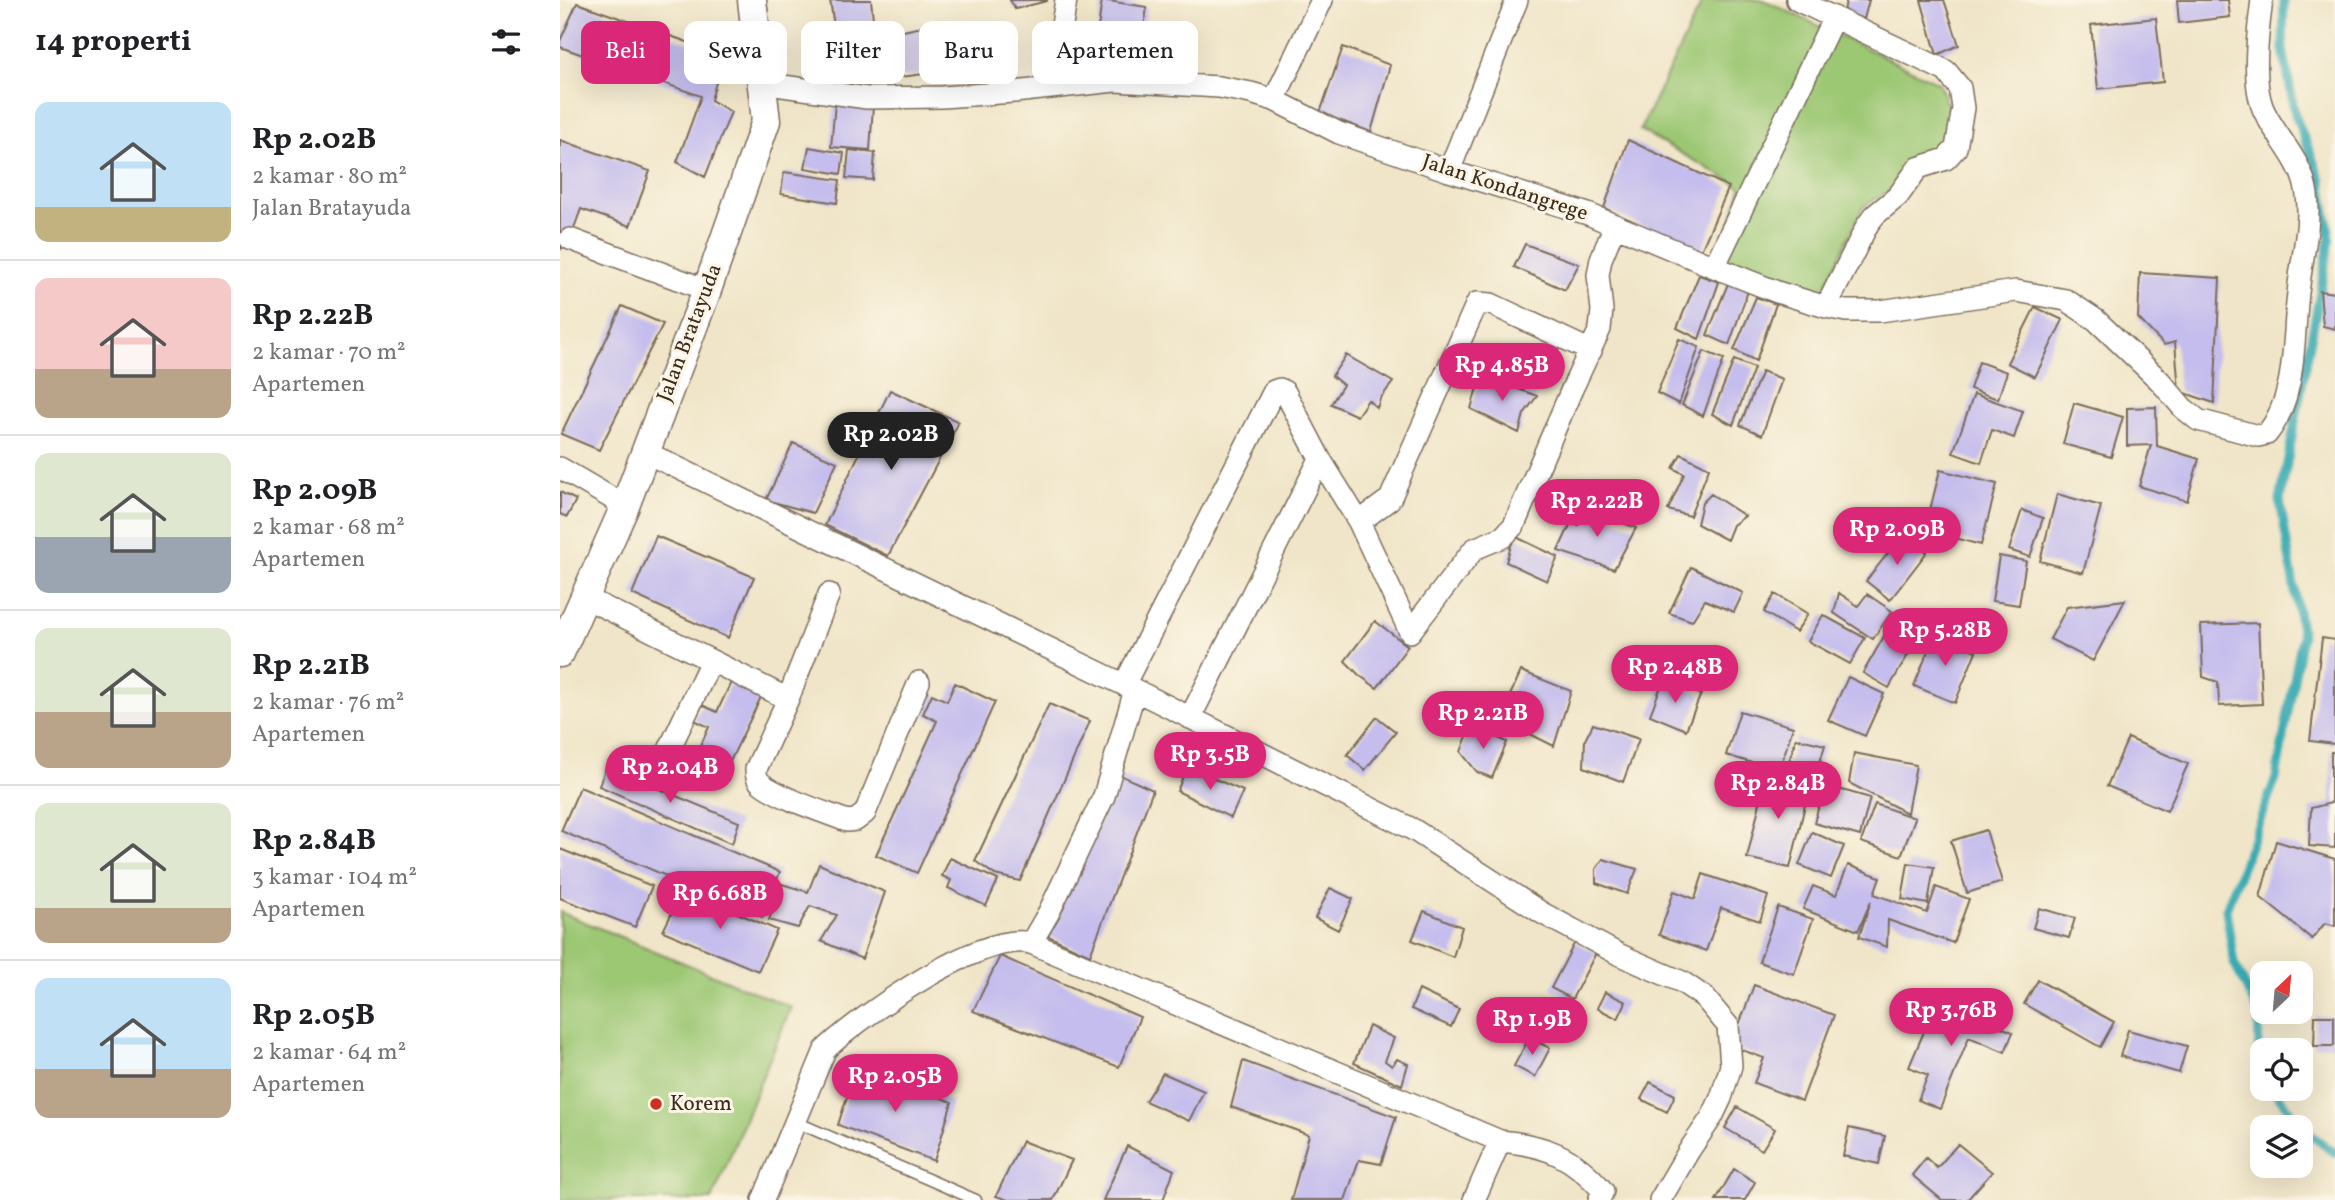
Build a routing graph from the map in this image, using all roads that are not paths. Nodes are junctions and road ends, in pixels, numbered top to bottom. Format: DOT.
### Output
graph roads {
  1 [pos="752,0"];
  2 [pos="1066,0"];
  3 [pos="1322,0"];
  4 [pos="1517,0"];
  5 [pos="1797,0"];
  6 [pos="2262,0"];
  7 [pos="1834,17"];
  8 [pos="755,21"];
  9 [pos="762,84"];
  10 [pos="769,84"];
  11 [pos="1052,88"];
  12 [pos="1274,100"];
  13 [pos="1449,171"];
  14 [pos="1615,225"];
  15 [pos="570,239"];
  16 [pos="1714,267"];
  17 [pos="708,290"];
  18 [pos="1826,307"];
  19 [pos="1591,351"];
  20 [pos="645,452"];
  21 [pos="1320,459"];
  22 [pos="560,468"];
  23 [pos="625,506"];
  24 [pos="1359,522"];
  25 [pos="829,594"];
  26 [pos="586,598"];
  27 [pos="560,653"];
  28 [pos="711,661"];
  29 [pos="919,682"];
  30 [pos="1130,687"];
  31 [pos="788,699"];
  32 [pos="1190,718"];
  33 [pos="667,754"];
  34 [pos="1031,943"];
  35 [pos="796,1122"];
  36 [pos="1500,1141"];
  37 [pos="763,1200"];
  38 [pos="976,1200"];
  39 [pos="1474,1200"];
  40 [pos="1599,1200"];
  41 [pos="1660,1200"];
  1 -- 8 [label="street, Jalan Bratayuda"];
  2 -- 11 [label="street"];
  3 -- 12 [label="street"];
  4 -- 13 [label="street"];
  5 -- 7 [label="street"];
  6 -- 18 [label="street, Jalan Kondangrege"];
  7 -- 16 [label="street"];
  7 -- 18 [label="street"];
  9 -- 17 [label="street, Jalan Bratayuda"];
  10 -- 11 [label="street, Jalan Kondangrege"];
  11 -- 12 [label="street, Jalan Kondangrege"];
  12 -- 13 [label="street, Jalan Kondangrege"];
  13 -- 14 [label="street, Jalan Kondangrege"];
  14 -- 16 [label="street, Jalan Kondangrege"];
  14 -- 19 [label="street"];
  15 -- 17 [label="street"];
  16 -- 18 [label="street, Jalan Kondangrege"];
  17 -- 20 [label="street, Jalan Bratayuda"];
  19 -- 24 [label="street"];
  19 -- 24 [label="street"];
  20 -- 23 [label="street, Jalan Bratayuda"];
  20 -- 30 [label="street"];
  21 -- 24 [label="street"];
  21 -- 30 [label="street"];
  21 -- 32 [label="street"];
  22 -- 23 [label="street"];
  23 -- 26 [label="street, Jalan Bratayuda"];
  25 -- 31 [label="street"];
  26 -- 27 [label="street, Jalan Bratayuda"];
  26 -- 28 [label="street"];
  28 -- 31 [label="street"];
  28 -- 33 [label="street"];
  29 -- 31 [label="street"];
  30 -- 32 [label="street"];
  30 -- 34 [label="street"];
  32 -- 41 [label="street"];
  34 -- 35 [label="street"];
  34 -- 36 [label="street"];
  35 -- 37 [label="street"];
  35 -- 38 [label="lane"];
  36 -- 39 [label="street"];
  36 -- 40 [label="street"];
}
